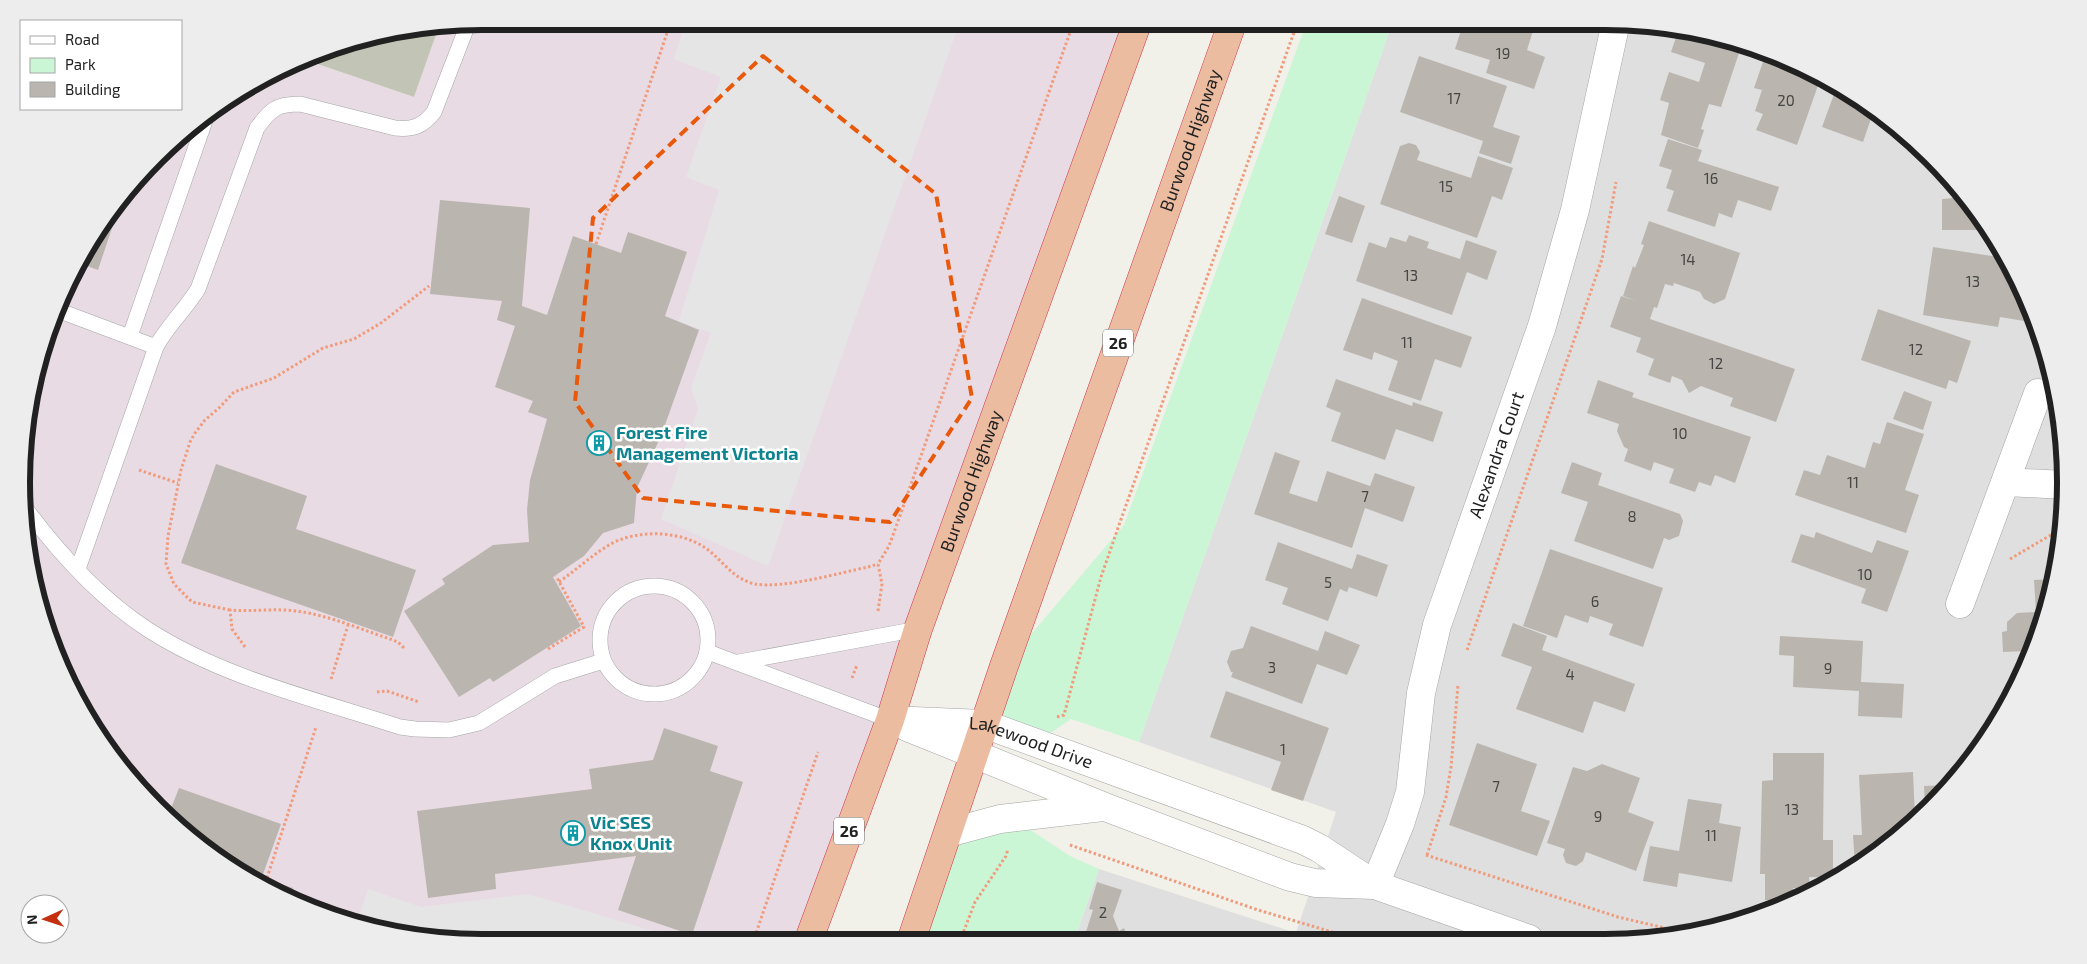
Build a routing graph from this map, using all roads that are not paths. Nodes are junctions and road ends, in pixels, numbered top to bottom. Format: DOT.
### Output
graph roads {
  1 [pos="1135,30"];
  2 [pos="1230,30"];
  3 [pos="1614,30"];
  4 [pos="465,31"];
  5 [pos="203,126"];
  6 [pos="63,312"];
  7 [pos="130,336"];
  8 [pos="156,347"];
  9 [pos="2038,394"];
  10 [pos="2006,482"];
  11 [pos="2057,485"];
  12 [pos="31,516"];
  13 [pos="78,569"];
  14 [pos="1960,604"];
  15 [pos="918,629"];
  16 [pos="708,652"];
  17 [pos="604,661"];
  18 [pos="738,663"];
  19 [pos="890,720"];
  20 [pos="984,724"];
  21 [pos="974,755"];
  22 [pos="1105,807"];
  23 [pos="948,833"];
  24 [pos="1375,886"];
  25 [pos="811,934"];
  26 [pos="913,934"];
  27 [pos="1514,934"];
  1 -- 15 [label="highway, Burwood Highway / 26"];
  2 -- 20 [label="highway, Burwood Highway / 26"];
  3 -- 24 [label="street, Alexandra Court"];
  4 -- 8 [label="lane"];
  5 -- 7 [label="lane"];
  6 -- 7 [label="lane"];
  7 -- 8 [label="lane"];
  8 -- 13 [label="lane"];
  9 -- 10 [label="street"];
  10 -- 11 [label="street"];
  10 -- 14 [label="street"];
  12 -- 13 [label="lane"];
  13 -- 17 [label="lane"];
  15 -- 18 [label="lane"];
  15 -- 19 [label="highway, Burwood Highway / 26"];
  16 -- 17 [label="lane"];
  16 -- 17 [label="lane"];
  16 -- 18 [label="lane"];
  18 -- 19 [label="lane"];
  19 -- 20 [label="street, Lakewood Drive"];
  19 -- 21 [label="street, Lakewood Drive"];
  19 -- 25 [label="highway, Burwood Highway / 26"];
  20 -- 21 [label="highway, Burwood Highway / 26"];
  20 -- 24 [label="street, Lakewood Drive"];
  21 -- 22 [label="street, Lakewood Drive"];
  21 -- 23 [label="highway, Burwood Highway / 26"];
  22 -- 23 [label="street, Lakewood Drive"];
  22 -- 24 [label="street, Lakewood Drive"];
  23 -- 26 [label="highway, Burwood Highway / 26"];
  24 -- 27 [label="street, Lakewood Drive"];
}
